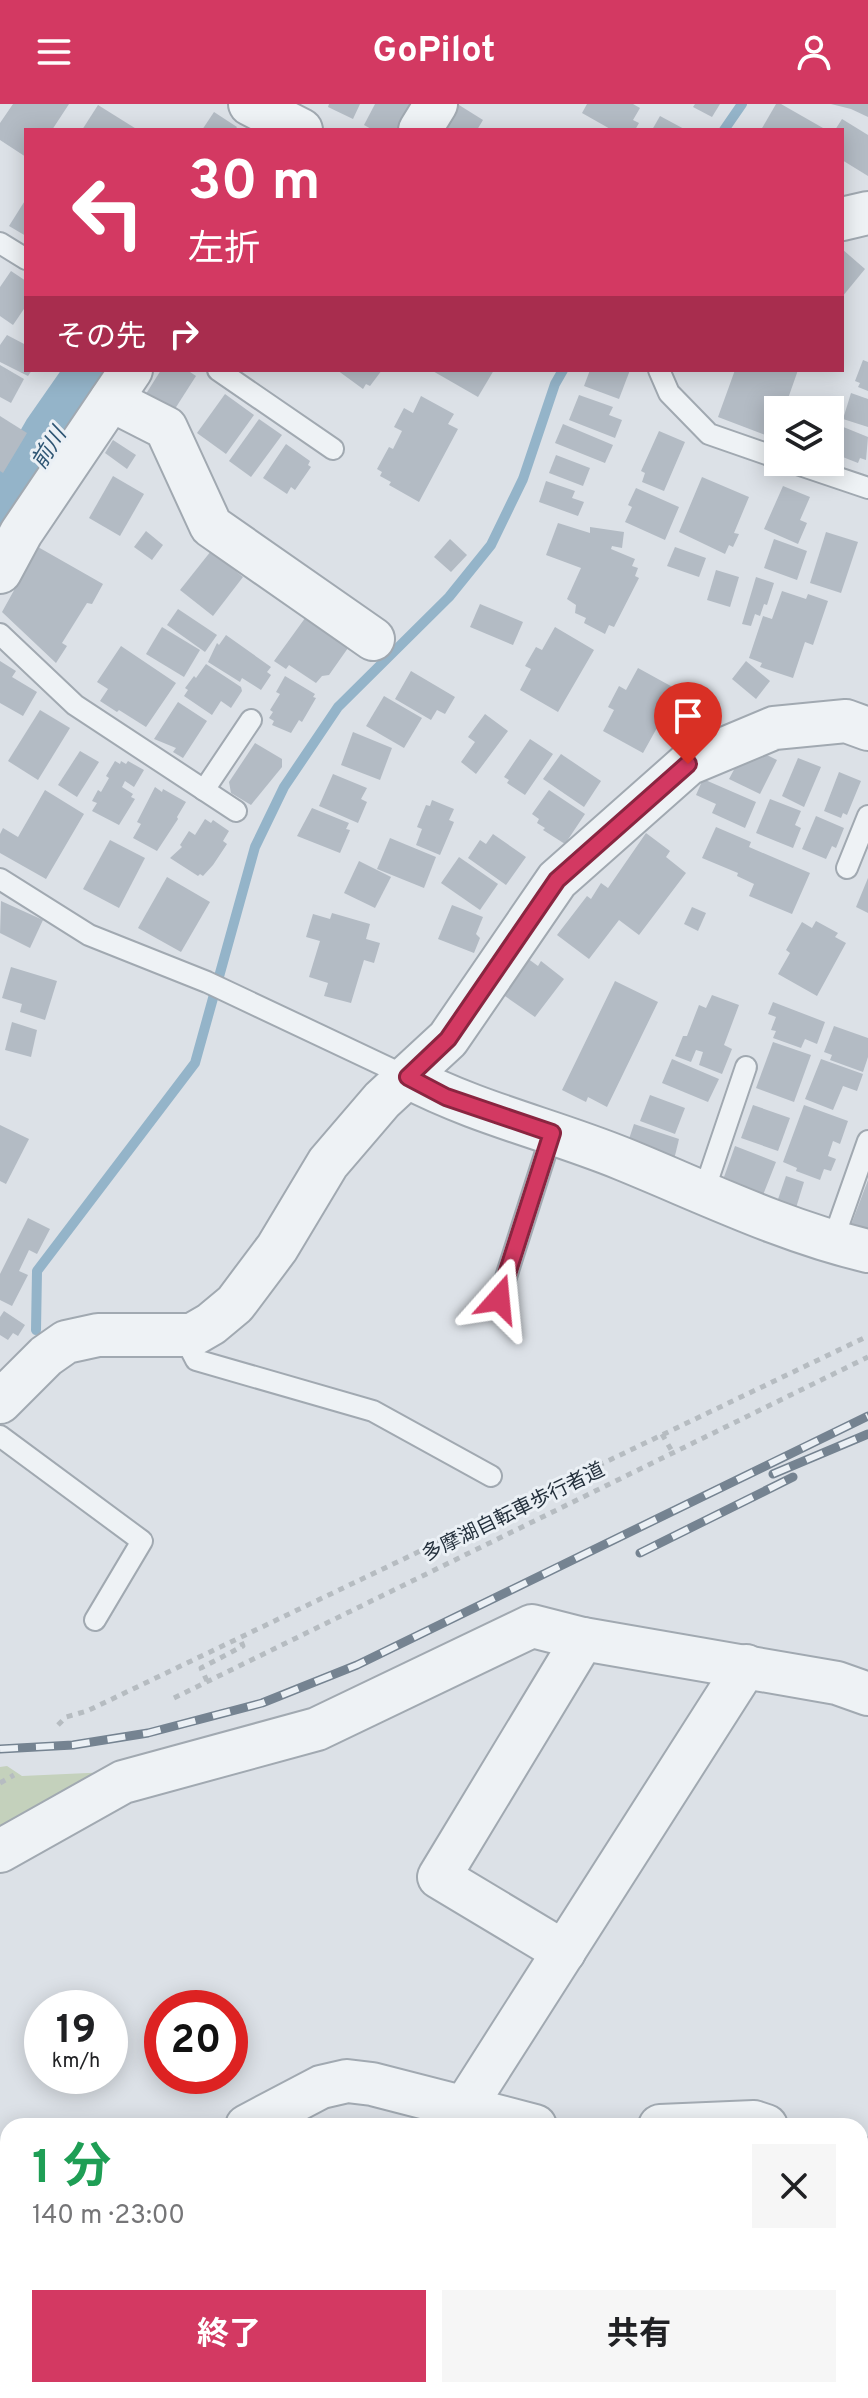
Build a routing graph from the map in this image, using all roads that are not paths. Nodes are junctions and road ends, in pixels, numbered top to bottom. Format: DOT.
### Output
graph roads {
  1 [pos="250,104"];
  2 [pos="436,104"];
  3 [pos="299,123"];
  4 [pos="421,128"];
  5 [pos="868,213"];
  6 [pos="844,219"];
  7 [pos="0,243"];
  8 [pos="24,258"];
  9 [pos="221,372"];
  10 [pos="660,372"];
  11 [pos="121,385"];
  12 [pos="333,449"];
  13 [pos="764,453"];
  14 [pos="832,476"];
  15 [pos="868,488"];
  16 [pos="0,572"];
  17 [pos="0,634"];
  18 [pos="373,639"];
  19 [pos="251,720"];
  20 [pos="868,729"];
  21 [pos="204,790"];
  22 [pos="236,811"];
  23 [pos="868,816"];
  24 [pos="847,868"];
  25 [pos="0,879"];
  26 [pos="746,1067"];
  27 [pos="408,1077"];
  28 [pos="552,1133"];
  29 [pos="868,1141"];
  30 [pos="703,1194"];
  31 [pos="850,1247"];
  32 [pos="499,1299"];
  33 [pos="183,1335"];
  34 [pos="0,1402"];
  35 [pos="0,1436"];
  36 [pos="491,1476"];
  37 [pos="95,1620"];
  38 [pos="583,1639"];
  39 [pos="746,1666"];
  40 [pos="868,1694"];
  41 [pos="0,1851"];
  42 [pos="564,1952"];
  43 [pos="464,2108"];
  44 [pos="262,2118"];
  45 [pos="503,2118"];
  1 -- 3 [label="street"];
  2 -- 4 [label="street"];
  5 -- 6 [label="street"];
  7 -- 8 [label="lane"];
  9 -- 12 [label="lane"];
  10 -- 13 [label="lane"];
  11 -- 16 [label="street"];
  11 -- 18 [label="street"];
  14 -- 15 [label="lane"];
  17 -- 21 [label="lane"];
  19 -- 21 [label="lane"];
  20 -- 27 [label="street"];
  21 -- 22 [label="lane"];
  23 -- 24 [label="lane"];
  25 -- 27 [label="lane"];
  26 -- 30 [label="lane"];
  27 -- 28 [label="street"];
  27 -- 33 [label="street"];
  28 -- 30 [label="street"];
  28 -- 32 [label="lane"];
  29 -- 31 [label="lane"];
  30 -- 31 [label="street"];
  33 -- 34 [label="street"];
  33 -- 36 [label="lane"];
  35 -- 37 [label="lane"];
  38 -- 39 [label="street"];
  38 -- 41 [label="street"];
  38 -- 42 [label="street"];
  39 -- 40 [label="street"];
  39 -- 42 [label="street"];
  42 -- 43 [label="street"];
  43 -- 44 [label="street"];
  43 -- 45 [label="street"];
}
